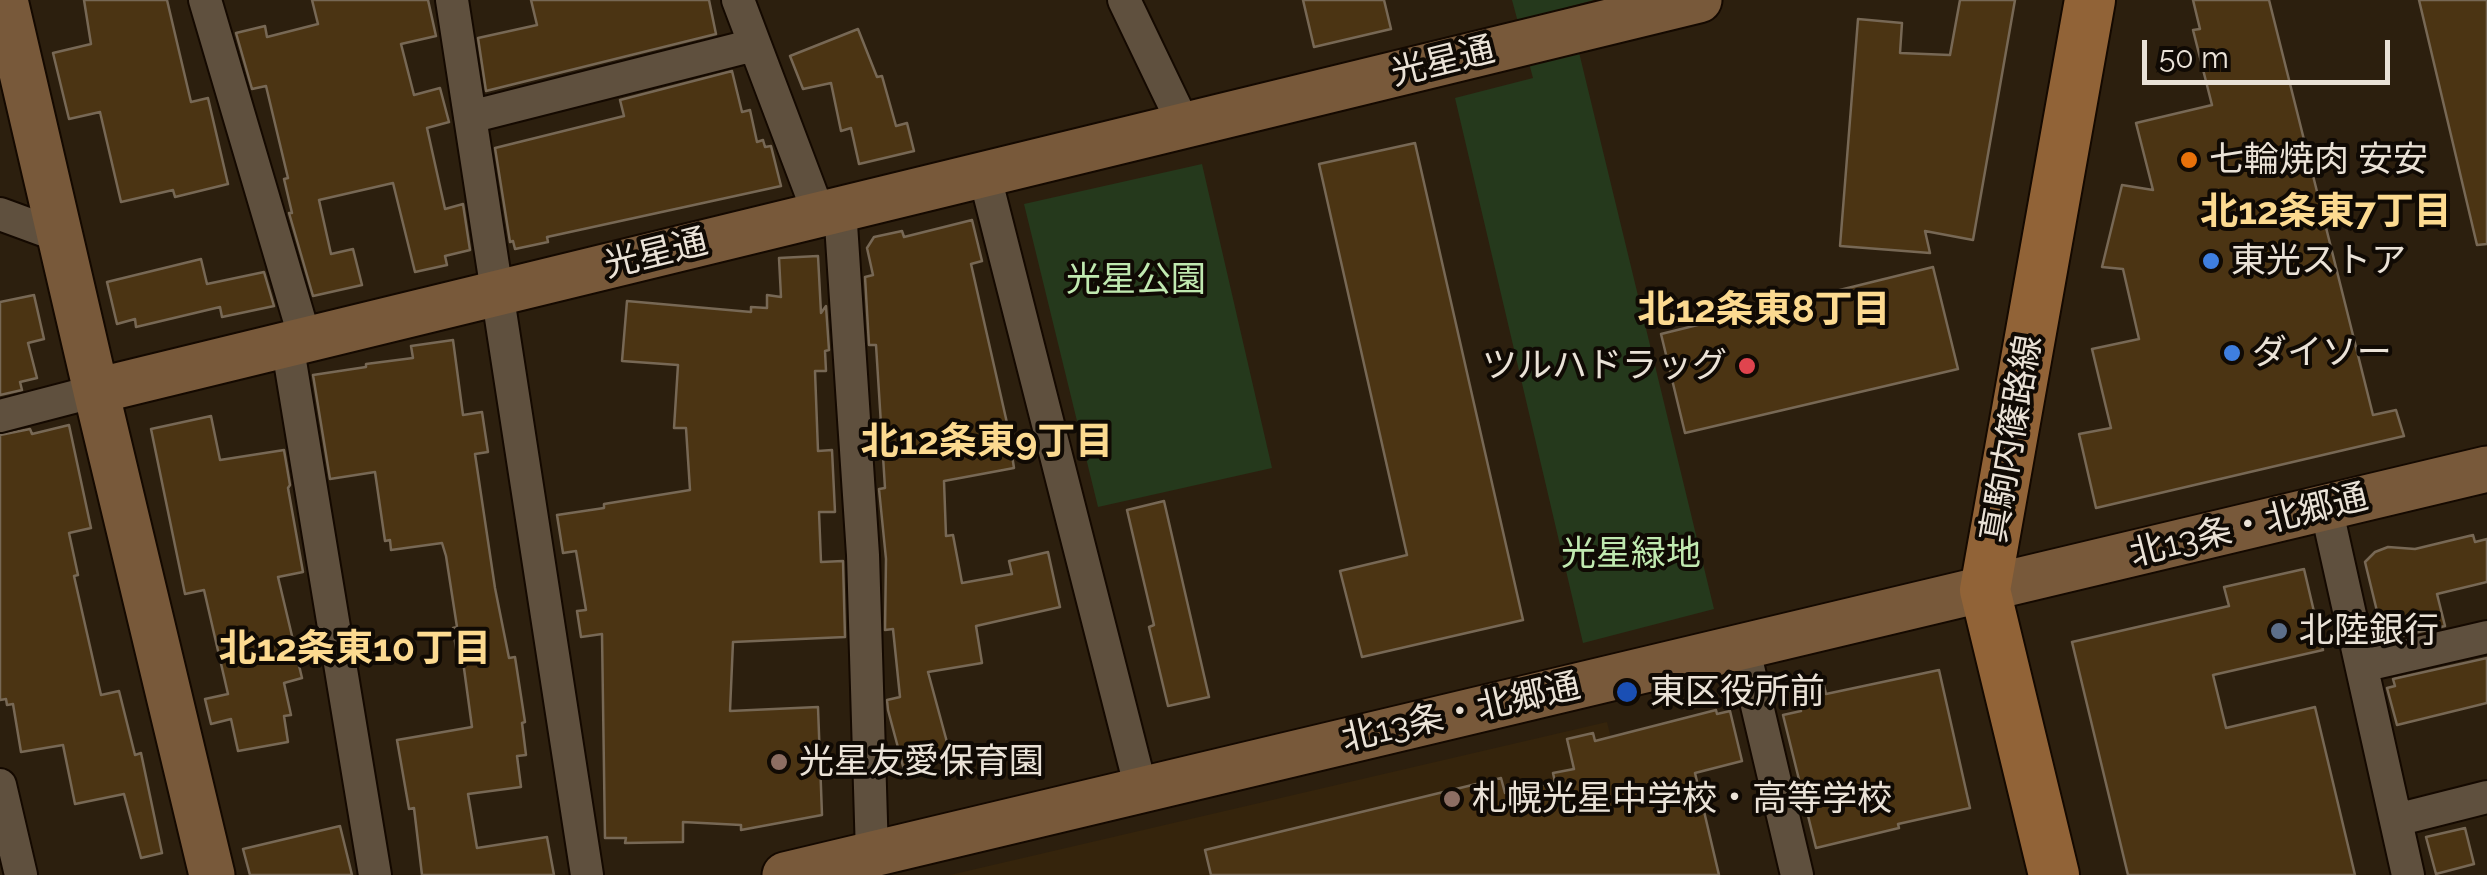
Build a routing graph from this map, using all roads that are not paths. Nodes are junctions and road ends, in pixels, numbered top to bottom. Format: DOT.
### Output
graph roads {
  1 [pos="5,0"];
  2 [pos="205,0"];
  3 [pos="452,0"];
  4 [pos="738,0"];
  5 [pos="1124,0"];
  6 [pos="1699,0"];
  7 [pos="2090,0"];
  8 [pos="754,45"];
  9 [pos="470,117"];
  10 [pos="1184,125"];
  11 [pos="984,173"];
  12 [pos="830,212"];
  13 [pos="0,214"];
  14 [pos="60,236"];
  15 [pos="496,293"];
  16 [pos="296,341"];
  17 [pos="96,392"];
  18 [pos="0,416"];
  19 [pos="2487,469"];
  20 [pos="2326,507"];
  21 [pos="1985,590"];
  22 [pos="2487,637"];
  23 [pos="1743,646"];
  24 [pos="2362,666"];
  25 [pos="0,785"];
  26 [pos="1142,789"];
  27 [pos="2487,797"];
  28 [pos="2396,820"];
  29 [pos="872,854"];
  30 [pos="21,875"];
  31 [pos="212,875"];
  32 [pos="376,875"];
  33 [pos="587,875"];
  34 [pos="785,875"];
  35 [pos="1798,875"];
  36 [pos="2054,875"];
  37 [pos="2408,875"];
  1 -- 14 [label="street"];
  2 -- 16 [label="street"];
  3 -- 9 [label="street"];
  4 -- 8 [label="street"];
  5 -- 10 [label="street"];
  6 -- 10 [label="street, 光星通"];
  7 -- 21 [label="main road, 真駒内篠路線"];
  8 -- 9 [label="street"];
  8 -- 12 [label="street"];
  9 -- 15 [label="street"];
  10 -- 11 [label="street, 光星通"];
  11 -- 12 [label="street, 光星通"];
  11 -- 26 [label="street"];
  12 -- 15 [label="street, 光星通"];
  12 -- 29 [label="street"];
  13 -- 14 [label="street"];
  14 -- 17 [label="street"];
  15 -- 16 [label="street, 光星通"];
  15 -- 33 [label="street"];
  16 -- 17 [label="street, 光星通"];
  16 -- 32 [label="street"];
  17 -- 18 [label="street"];
  17 -- 31 [label="street"];
  19 -- 20 [label="street, 北13条・北郷通"];
  20 -- 21 [label="street, 北13条・北郷通"];
  20 -- 24 [label="street"];
  21 -- 23 [label="street, 北13条・北郷通"];
  21 -- 36 [label="main road, 真駒内篠路線"];
  22 -- 24 [label="street"];
  23 -- 26 [label="street, 北13条・北郷通"];
  23 -- 35 [label="street"];
  24 -- 28 [label="street"];
  25 -- 30 [label="street"];
  26 -- 29 [label="street, 北13条・北郷通"];
  27 -- 28 [label="street"];
  28 -- 37 [label="street"];
  29 -- 34 [label="street, 北13条・北郷通"];
}
